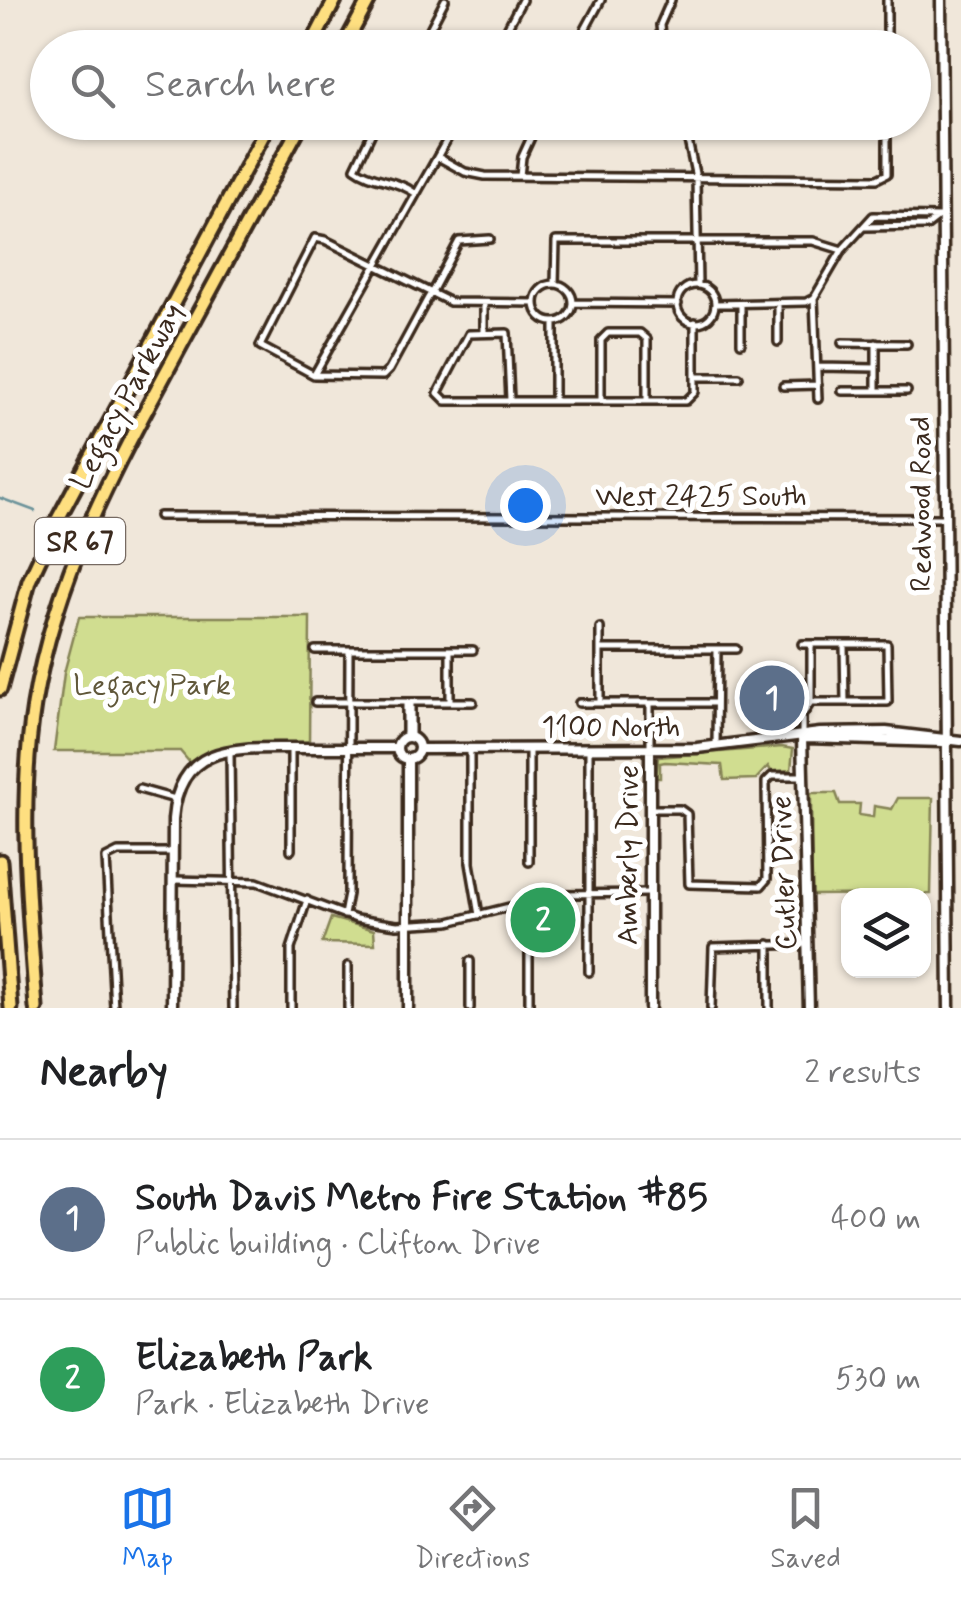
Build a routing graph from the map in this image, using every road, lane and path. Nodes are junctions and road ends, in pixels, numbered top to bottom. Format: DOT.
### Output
graph roads {
  1 [pos="335,0"];
  2 [pos="368,0"];
  3 [pos="445,0"];
  4 [pos="522,0"];
  5 [pos="601,0"];
  6 [pos="671,0"];
  7 [pos="887,0"];
  8 [pos="941,0"];
  9 [pos="319,30"];
  10 [pos="352,30"];
  11 [pos="429,30"];
  12 [pos="506,30"];
  13 [pos="585,30"];
  14 [pos="660,30"];
  15 [pos="887,30"];
  16 [pos="260,140"];
  17 [pos="292,140"];
  18 [pos="368,140"];
  19 [pos="447,140"];
  20 [pos="530,140"];
  21 [pos="688,140"];
  22 [pos="887,140"];
  23 [pos="438,157"];
  24 [pos="520,176"];
  25 [pos="696,178"];
  26 [pos="415,193"];
  27 [pos="939,217"];
  28 [pos="490,239"];
  29 [pos="698,240"];
  30 [pos="842,250"];
  31 [pos="374,266"];
  32 [pos="555,284"];
  33 [pos="698,285"];
  34 [pos="431,293"];
  35 [pos="814,298"];
  36 [pos="484,303"];
  37 [pos="573,303"];
  38 [pos="535,304"];
  39 [pos="678,304"];
  40 [pos="715,304"];
  41 [pos="741,304"];
  42 [pos="778,304"];
  43 [pos="554,322"];
  44 [pos="696,322"];
  45 [pos="484,332"];
  46 [pos="778,342"];
  47 [pos="740,343"];
  48 [pos="842,343"];
  49 [pos="876,344"];
  50 [pos="908,344"];
  51 [pos="818,368"];
  52 [pos="876,368"];
  53 [pos="314,376"];
  54 [pos="695,377"];
  55 [pos="739,377"];
  56 [pos="783,386"];
  57 [pos="818,386"];
  58 [pos="842,391"];
  59 [pos="876,391"];
  60 [pos="906,391"];
  61 [pos="818,399"];
  62 [pos="510,400"];
  63 [pos="554,401"];
  64 [pos="601,401"];
  65 [pos="647,401"];
  66 [pos="159,516"];
  67 [pos="942,518"];
  68 [pos="600,628"];
  69 [pos="802,644"];
  70 [pos="811,644"];
  71 [pos="844,644"];
  72 [pos="600,649"];
  73 [pos="315,650"];
  74 [pos="349,650"];
  75 [pos="450,650"];
  76 [pos="473,650"];
  77 [pos="717,650"];
  78 [pos="736,650"];
  79 [pos="0,689"];
  80 [pos="314,702"];
  81 [pos="348,702"];
  82 [pos="408,702"];
  83 [pos="450,702"];
  84 [pos="473,702"];
  85 [pos="811,702"];
  86 [pos="844,702"];
  87 [pos="578,703"];
  88 [pos="600,703"];
  89 [pos="650,703"];
  90 [pos="716,703"];
  91 [pos="408,737"];
  92 [pos="802,737"];
  93 [pos="946,740"];
  94 [pos="961,740"];
  95 [pos="716,747"];
  96 [pos="291,748"];
  97 [pos="348,748"];
  98 [pos="397,748"];
  99 [pos="420,748"];
  100 [pos="470,748"];
  101 [pos="529,748"];
  102 [pos="230,749"];
  103 [pos="589,749"];
  104 [pos="650,749"];
  105 [pos="408,760"];
  106 [pos="802,776"];
  107 [pos="140,789"];
  108 [pos="175,799"];
  109 [pos="650,810"];
  110 [pos="291,850"];
  111 [pos="172,852"];
  112 [pos="0,861"];
  113 [pos="529,862"];
  114 [pos="172,880"];
  115 [pos="233,880"];
  116 [pos="589,893"];
  117 [pos="650,893"];
  118 [pos="307,900"];
  119 [pos="521,904"];
  120 [pos="344,915"];
  121 [pos="478,915"];
  122 [pos="408,924"];
  123 [pos="769,944"];
  124 [pos="808,944"];
  125 [pos="470,961"];
  126 [pos="348,966"];
  127 [pos="589,972"];
  128 [pos="11,1008"];
  129 [pos="36,1008"];
  130 [pos="114,1008"];
  131 [pos="172,1008"];
  132 [pos="233,1008"];
  133 [pos="290,1008"];
  134 [pos="348,1008"];
  135 [pos="408,1008"];
  136 [pos="470,1008"];
  137 [pos="529,1008"];
  138 [pos="650,1008"];
  139 [pos="710,1008"];
  140 [pos="769,1008"];
  141 [pos="809,1008"];
  142 [pos="949,1008"];
  1 -- 9 [label="highway"];
  2 -- 10 [label="highway"];
  3 -- 11 [label="street"];
  4 -- 12 [label="street"];
  5 -- 13 [label="street"];
  6 -- 14 [label="street"];
  7 -- 15 [label="street"];
  8 -- 27 [label="street, Redwood Road"];
  16 -- 79 [label="highway, Legacy Parkway / SR 67"];
  17 -- 129 [label="highway, Legacy Parkway / SR 67"];
  18 -- 26 [label="street"];
  19 -- 23 [label="street"];
  20 -- 24 [label="street"];
  21 -- 25 [label="street"];
  22 -- 25 [label="street"];
  23 -- 24 [label="street"];
  23 -- 26 [label="street"];
  24 -- 25 [label="street"];
  25 -- 29 [label="street"];
  26 -- 31 [label="street"];
  27 -- 30 [label="street"];
  27 -- 67 [label="street, Redwood Road"];
  28 -- 34 [label="street"];
  29 -- 30 [label="street"];
  29 -- 32 [label="street"];
  29 -- 33 [label="street"];
  30 -- 35 [label="street"];
  31 -- 34 [label="street"];
  31 -- 53 [label="street"];
  31 -- 53 [label="street"];
  32 -- 37 [label="street"];
  32 -- 38 [label="street"];
  33 -- 39 [label="street"];
  33 -- 40 [label="street"];
  34 -- 36 [label="street"];
  34 -- 53 [label="street"];
  35 -- 42 [label="street"];
  35 -- 51 [label="street"];
  36 -- 38 [label="street"];
  36 -- 45 [label="street"];
  37 -- 39 [label="street"];
  37 -- 43 [label="street"];
  38 -- 43 [label="street"];
  39 -- 44 [label="street"];
  40 -- 41 [label="street"];
  40 -- 44 [label="street"];
  41 -- 42 [label="street"];
  41 -- 47 [label="street"];
  42 -- 46 [label="street"];
  43 -- 63 [label="street"];
  44 -- 54 [label="street"];
  45 -- 62 [label="street"];
  45 -- 62 [label="street"];
  48 -- 49 [label="street"];
  49 -- 50 [label="street"];
  49 -- 52 [label="street"];
  51 -- 52 [label="street"];
  51 -- 57 [label="street"];
  52 -- 59 [label="street"];
  54 -- 55 [label="street"];
  54 -- 65 [label="street"];
  56 -- 57 [label="street"];
  57 -- 61 [label="street"];
  58 -- 59 [label="street"];
  59 -- 60 [label="street"];
  62 -- 63 [label="street"];
  63 -- 64 [label="street"];
  64 -- 65 [label="street"];
  64 -- 65 [label="street"];
  66 -- 67 [label="street, West 2425 South"];
  67 -- 93 [label="street, Redwood Road"];
  68 -- 72 [label="street"];
  69 -- 70 [label="street"];
  70 -- 71 [label="street"];
  70 -- 85 [label="street"];
  71 -- 86 [label="street"];
  71 -- 86 [label="street"];
  72 -- 77 [label="street"];
  72 -- 88 [label="street"];
  73 -- 74 [label="street"];
  74 -- 75 [label="street"];
  74 -- 81 [label="street"];
  75 -- 76 [label="street"];
  75 -- 83 [label="street"];
  77 -- 78 [label="street"];
  77 -- 90 [label="street"];
  80 -- 81 [label="street"];
  81 -- 82 [label="street"];
  81 -- 97 [label="street"];
  82 -- 83 [label="street"];
  82 -- 91 [label="street"];
  83 -- 84 [label="street"];
  85 -- 86 [label="street"];
  85 -- 92 [label="street"];
  87 -- 88 [label="street"];
  88 -- 89 [label="street"];
  89 -- 90 [label="street"];
  89 -- 104 [label="street, Amberly Drive"];
  90 -- 95 [label="street"];
  91 -- 98 [label="street"];
  91 -- 99 [label="street"];
  92 -- 93 [label="street, 1100 North"];
  92 -- 95 [label="street, 1100 North"];
  92 -- 106 [label="street, Cutler Drive"];
  93 -- 94 [label="street, 1100 North"];
  93 -- 142 [label="street, Redwood Road"];
  95 -- 104 [label="street, 1100 North"];
  96 -- 97 [label="street"];
  96 -- 102 [label="street"];
  96 -- 110 [label="street"];
  97 -- 98 [label="street"];
  97 -- 120 [label="street"];
  98 -- 105 [label="street"];
  99 -- 100 [label="street, 1100 North"];
  99 -- 105 [label="street"];
  100 -- 101 [label="street, 1100 North"];
  100 -- 121 [label="street"];
  101 -- 103 [label="street, 1100 North"];
  101 -- 113 [label="street"];
  102 -- 108 [label="street"];
  102 -- 115 [label="street"];
  103 -- 104 [label="street, 1100 North"];
  103 -- 116 [label="street"];
  104 -- 109 [label="street, Amberly Drive"];
  105 -- 122 [label="street"];
  106 -- 109 [label="street"];
  106 -- 124 [label="street, Cutler Drive"];
  107 -- 108 [label="street"];
  108 -- 111 [label="street"];
  109 -- 117 [label="street, Amberly Drive"];
  111 -- 114 [label="street"];
  111 -- 130 [label="street"];
  112 -- 128 [label="highway"];
  114 -- 115 [label="street"];
  114 -- 131 [label="street"];
  115 -- 118 [label="street"];
  115 -- 132 [label="street"];
  116 -- 117 [label="street"];
  116 -- 119 [label="street"];
  116 -- 127 [label="street"];
  117 -- 138 [label="street, Amberly Drive"];
  118 -- 120 [label="street"];
  118 -- 133 [label="street"];
  119 -- 121 [label="street"];
  119 -- 137 [label="street"];
  120 -- 122 [label="street"];
  121 -- 122 [label="street"];
  122 -- 135 [label="street"];
  123 -- 124 [label="street"];
  123 -- 139 [label="street"];
  123 -- 140 [label="street"];
  124 -- 141 [label="street, Cutler Drive"];
  125 -- 136 [label="street"];
  126 -- 134 [label="street"];
}
